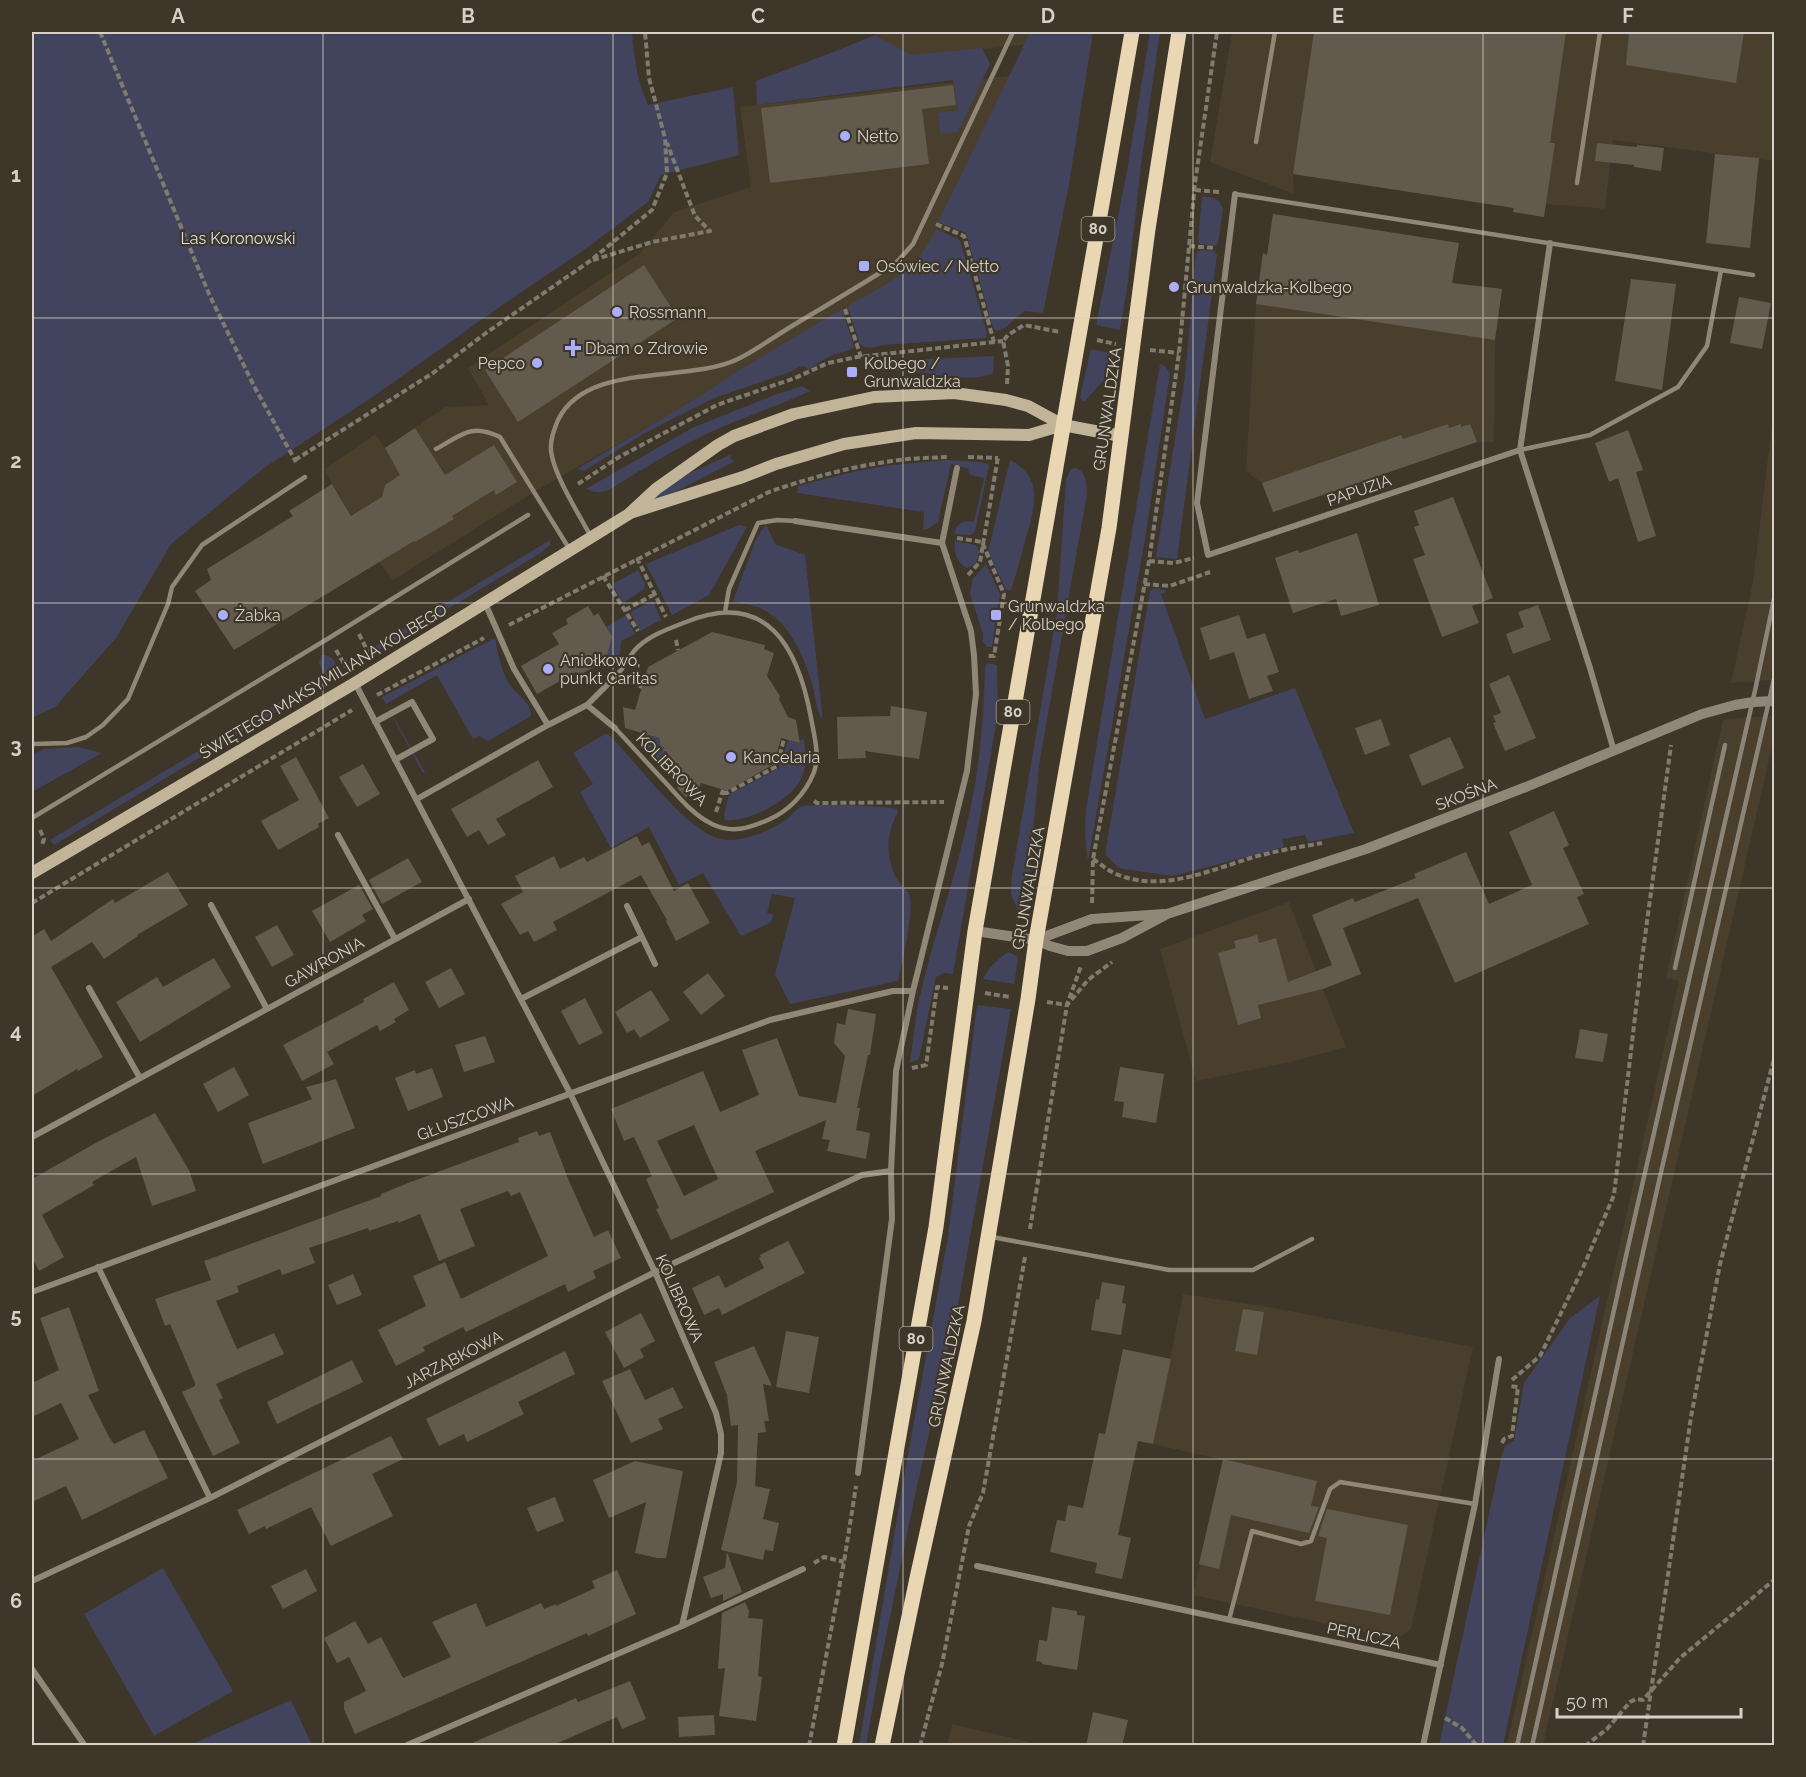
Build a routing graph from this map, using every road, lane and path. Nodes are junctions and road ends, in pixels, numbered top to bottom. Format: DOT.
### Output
graph roads {
  1 [pos="100,32"];
  2 [pos="645,32"];
  3 [pos="1013,32"];
  4 [pos="1132,32"];
  5 [pos="1179,32"];
  6 [pos="1217,32"];
  7 [pos="1275,32"];
  8 [pos="1600,32"];
  9 [pos="665,138"];
  10 [pos="1256,142"];
  11 [pos="1577,183"];
  12 [pos="1195,190"];
  13 [pos="1235,194"];
  14 [pos="925,219"];
  15 [pos="1550,243"];
  16 [pos="1189,246"];
  17 [pos="1228,249"];
  18 [pos="590,261"];
  19 [pos="1721,270"];
  20 [pos="1753,275"];
  21 [pos="841,296"];
  22 [pos="1003,341"];
  23 [pos="994,342"];
  24 [pos="861,357"];
  25 [pos="1063,426"];
  26 [pos="1121,436"];
  27 [pos="436,449"];
  28 [pos="1520,450"];
  29 [pos="951,456"];
  30 [pos="960,457"];
  31 [pos="295,460"];
  32 [pos="957,468"];
  33 [pos="305,477"];
  34 [pos="567,491"];
  35 [pos="629,514"];
  36 [pos="528,515"];
  37 [pos="795,521"];
  38 [pos="591,537"];
  39 [pos="982,542"];
  40 [pos="942,543"];
  41 [pos="570,550"];
  42 [pos="1208,555"];
  43 [pos="637,558"];
  44 [pos="1149,561"];
  45 [pos="603,576"];
  46 [pos="955,584"];
  47 [pos="1144,584"];
  48 [pos="655,594"];
  49 [pos="484,603"];
  50 [pos="625,609"];
  51 [pos="725,612"];
  52 [pos="352,623"];
  53 [pos="672,628"];
  54 [pos="498,631"];
  55 [pos="328,638"];
  56 [pos="644,642"];
  57 [pos="974,655"];
  58 [pos="378,670"];
  59 [pos="619,673"];
  60 [pos="355,683"];
  61 [pos="388,689"];
  62 [pos="1774,701"];
  63 [pos="365,702"];
  64 [pos="587,705"];
  65 [pos="375,722"];
  66 [pos="548,725"];
  67 [pos="1673,726"];
  68 [pos="615,728"];
  69 [pos="784,739"];
  70 [pos="32,744"];
  71 [pos="1614,751"];
  72 [pos="395,760"];
  73 [pos="801,795"];
  74 [pos="417,799"];
  75 [pos="959,802"];
  76 [pos="32,817"];
  77 [pos="711,824"];
  78 [pos="338,835"];
  79 [pos="1330,841"];
  80 [pos="37,848"];
  81 [pos="1093,859"];
  82 [pos="32,873"];
  83 [pos="469,899"];
  84 [pos="32,903"];
  85 [pos="211,905"];
  86 [pos="627,906"];
  87 [pos="1167,914"];
  88 [pos="1092,919"];
  89 [pos="975,931"];
  90 [pos="642,937"];
  91 [pos="395,939"];
  92 [pos="1036,940"];
  93 [pos="1087,951"];
  94 [pos="1115,959"];
  95 [pos="655,964"];
  96 [pos="89,988"];
  97 [pos="966,990"];
  98 [pos="913,991"];
  99 [pos="521,999"];
  100 [pos="1028,999"];
  101 [pos="1067,1005"];
  102 [pos="267,1010"];
  103 [pos="1774,1059"];
  104 [pos="896,1071"];
  105 [pos="140,1078"];
  106 [pos="570,1093"];
  107 [pos="32,1137"];
  108 [pos="891,1171"];
  109 [pos="989,1237"];
  110 [pos="1312,1239"];
  111 [pos="1028,1243"];
  112 [pos="98,1268"];
  113 [pos="655,1272"];
  114 [pos="32,1292"];
  115 [pos="1499,1359"];
  116 [pos="1494,1395"];
  117 [pos="858,1473"];
  118 [pos="210,1498"];
  119 [pos="1475,1504"];
  120 [pos="844,1562"];
  121 [pos="977,1566"];
  122 [pos="803,1569"];
  123 [pos="1774,1580"];
  124 [pos="32,1581"];
  125 [pos="1229,1620"];
  126 [pos="682,1626"];
  127 [pos="1441,1665"];
  128 [pos="32,1670"];
  129 [pos="1651,1691"];
  130 [pos="1445,1718"];
  131 [pos="85,1746"];
  132 [pos="405,1746"];
  133 [pos="809,1746"];
  134 [pos="844,1746"];
  135 [pos="882,1746"];
  136 [pos="920,1746"];
  137 [pos="1424,1746"];
  138 [pos="1477,1746"];
  139 [pos="1585,1746"];
  140 [pos="1643,1746"];
  1 -- 31 [label="path"];
  2 -- 9 [label="path"];
  3 -- 14 [label="lane"];
  4 -- 25 [label="main road, GRUNWALDZKA / 80"];
  5 -- 26 [label="main road, GRUNWALDZKA"];
  6 -- 12 [label="path"];
  7 -- 10 [label="lane"];
  8 -- 11 [label="lane"];
  9 -- 18 [label="path"];
  9 -- 18 [label="path"];
  12 -- 13 [label="path"];
  12 -- 16 [label="path"];
  13 -- 15 [label="lane"];
  13 -- 17 [label="street"];
  14 -- 21 [label="lane"];
  14 -- 23 [label="path"];
  15 -- 19 [label="lane"];
  15 -- 28 [label="street"];
  16 -- 17 [label="path"];
  16 -- 44 [label="path"];
  17 -- 42 [label="street"];
  18 -- 31 [label="path"];
  19 -- 20 [label="lane"];
  19 -- 28 [label="lane, PAPUZIA"];
  21 -- 24 [label="path"];
  21 -- 34 [label="lane"];
  22 -- 23 [label="path"];
  23 -- 24 [label="path"];
  24 -- 34 [label="path"];
  25 -- 26 [label="main road, ŚWIĘTEGO MAKSYMILIANA KOLBEGO"];
  25 -- 35 [label="main road, ŚWIĘTEGO MAKSYMILIANA KOLBEGO"];
  25 -- 35 [label="main road, ŚWIĘTEGO MAKSYMILIANA KOLBEGO"];
  25 -- 89 [label="main road, GRUNWALDZKA / 80"];
  26 -- 92 [label="main road, GRUNWALDZKA"];
  27 -- 41 [label="lane"];
  28 -- 42 [label="street, PAPUZIA"];
  28 -- 71 [label="street"];
  29 -- 43 [label="path"];
  30 -- 39 [label="path"];
  31 -- 33 [label="path"];
  32 -- 40 [label="street"];
  33 -- 70 [label="lane"];
  34 -- 38 [label="lane"];
  35 -- 38 [label="main road, ŚWIĘTEGO MAKSYMILIANA KOLBEGO"];
  36 -- 52 [label="lane"];
  37 -- 40 [label="street"];
  37 -- 51 [label="lane"];
  38 -- 41 [label="main road, ŚWIĘTEGO MAKSYMILIANA KOLBEGO"];
  39 -- 40 [label="path"];
  39 -- 46 [label="path"];
  39 -- 57 [label="path"];
  40 -- 46 [label="street"];
  41 -- 49 [label="main road, ŚWIĘTEGO MAKSYMILIANA KOLBEGO"];
  42 -- 44 [label="path"];
  42 -- 47 [label="path"];
  43 -- 45 [label="path"];
  43 -- 48 [label="path"];
  44 -- 47 [label="path"];
  45 -- 50 [label="path"];
  45 -- 54 [label="path"];
  46 -- 57 [label="street"];
  47 -- 81 [label="path"];
  48 -- 50 [label="path"];
  48 -- 53 [label="path"];
  49 -- 54 [label="street"];
  49 -- 58 [label="main road, ŚWIĘTEGO MAKSYMILIANA KOLBEGO"];
  50 -- 56 [label="path"];
  51 -- 53 [label="lane, KOLIBROWA"];
  51 -- 73 [label="lane, KOLIBROWA"];
  52 -- 55 [label="lane"];
  52 -- 58 [label="path"];
  53 -- 56 [label="lane, KOLIBROWA"];
  54 -- 61 [label="path"];
  54 -- 66 [label="street"];
  55 -- 60 [label="path"];
  55 -- 76 [label="lane"];
  56 -- 59 [label="lane, KOLIBROWA"];
  57 -- 75 [label="street"];
  58 -- 60 [label="main road, ŚWIĘTEGO MAKSYMILIANA KOLBEGO"];
  58 -- 61 [label="path"];
  59 -- 64 [label="street, KOLIBROWA"];
  60 -- 63 [label="street, KOLIBROWA"];
  60 -- 82 [label="main road, ŚWIĘTEGO MAKSYMILIANA KOLBEGO"];
  61 -- 63 [label="path"];
  62 -- 67 [label="street, SKOŚNA"];
  63 -- 65 [label="street, KOLIBROWA"];
  63 -- 84 [label="path"];
  64 -- 66 [label="street, KOLIBROWA"];
  64 -- 68 [label="street, KOLIBROWA"];
  65 -- 72 [label="street, KOLIBROWA"];
  65 -- 72 [label="street"];
  66 -- 74 [label="street, KOLIBROWA"];
  67 -- 71 [label="street, SKOŚNA"];
  67 -- 116 [label="path"];
  68 -- 77 [label="lane, KOLIBROWA"];
  69 -- 77 [label="path"];
  71 -- 87 [label="street, SKOŚNA"];
  72 -- 74 [label="street, KOLIBROWA"];
  73 -- 75 [label="path"];
  73 -- 77 [label="lane, KOLIBROWA"];
  74 -- 83 [label="street, KOLIBROWA"];
  75 -- 98 [label="street"];
  76 -- 80 [label="path"];
  78 -- 91 [label="street"];
  79 -- 81 [label="path"];
  81 -- 88 [label="path"];
  83 -- 91 [label="street, GAWRONIA"];
  83 -- 99 [label="street, KOLIBROWA"];
  85 -- 102 [label="street"];
  86 -- 90 [label="street"];
  87 -- 88 [label="street, SKOŚNA"];
  87 -- 93 [label="street, SKOŚNA"];
  88 -- 92 [label="street, SKOŚNA"];
  89 -- 92 [label="street, SKOŚNA"];
  89 -- 97 [label="main road, GRUNWALDZKA / 80"];
  90 -- 95 [label="street"];
  90 -- 99 [label="street"];
  91 -- 102 [label="street, GAWRONIA"];
  92 -- 93 [label="street, SKOŚNA"];
  92 -- 100 [label="main road, GRUNWALDZKA"];
  93 -- 101 [label="path"];
  94 -- 101 [label="path"];
  96 -- 105 [label="street"];
  97 -- 100 [label="path"];
  97 -- 104 [label="path"];
  97 -- 134 [label="main road, GRUNWALDZKA / 80"];
  98 -- 104 [label="street"];
  98 -- 106 [label="street, GŁUSZCOWA"];
  99 -- 106 [label="street, KOLIBROWA"];
  100 -- 101 [label="path"];
  100 -- 109 [label="main road, GRUNWALDZKA"];
  101 -- 111 [label="path"];
  102 -- 105 [label="street, GAWRONIA"];
  103 -- 129 [label="path"];
  104 -- 108 [label="street"];
  105 -- 107 [label="street, GAWRONIA"];
  106 -- 112 [label="street, GŁUSZCOWA"];
  106 -- 113 [label="street, KOLIBROWA"];
  108 -- 113 [label="street, JARZĄBKOWA"];
  108 -- 117 [label="street"];
  109 -- 111 [label="lane"];
  109 -- 135 [label="main road, GRUNWALDZKA"];
  110 -- 111 [label="lane"];
  111 -- 136 [label="path"];
  112 -- 114 [label="street, GŁUSZCOWA"];
  112 -- 118 [label="street"];
  113 -- 118 [label="street, JARZĄBKOWA"];
  113 -- 126 [label="street, KOLIBROWA"];
  115 -- 116 [label="street"];
  116 -- 119 [label="street"];
  117 -- 120 [label="path"];
  118 -- 124 [label="street, JARZĄBKOWA"];
  119 -- 125 [label="lane"];
  119 -- 127 [label="street"];
  120 -- 122 [label="path"];
  120 -- 133 [label="path"];
  121 -- 125 [label="street, PERLICZA"];
  122 -- 126 [label="street"];
  123 -- 129 [label="path"];
  125 -- 127 [label="street, PERLICZA"];
  126 -- 132 [label="street"];
  127 -- 137 [label="street"];
  128 -- 131 [label="street"];
  129 -- 139 [label="path"];
  129 -- 140 [label="path"];
  130 -- 138 [label="path"];
}
